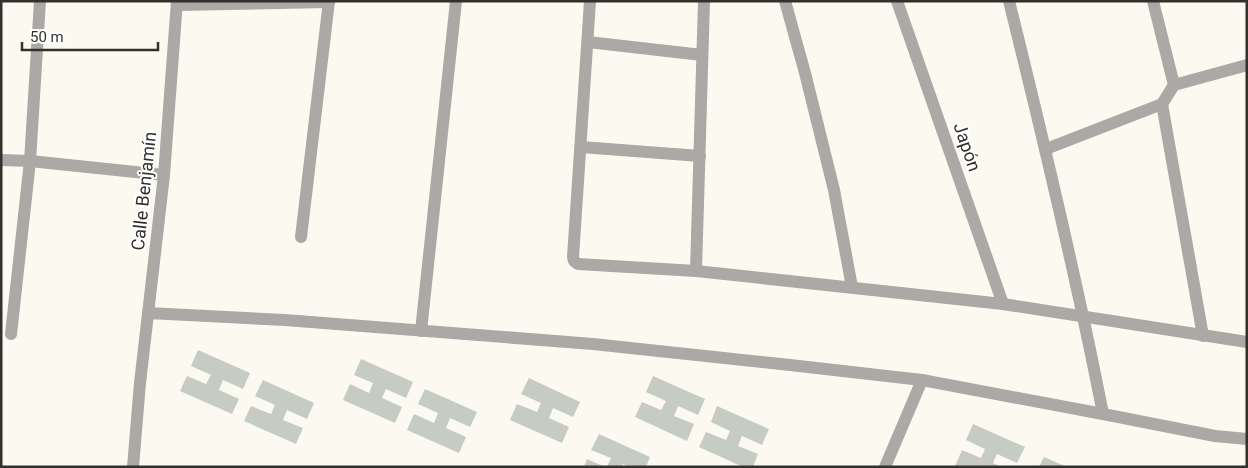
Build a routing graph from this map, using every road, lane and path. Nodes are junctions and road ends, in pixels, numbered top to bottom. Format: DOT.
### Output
graph roads {
  1 [pos="40,1"];
  2 [pos="456,1"];
  3 [pos="590,1"];
  4 [pos="704,1"];
  5 [pos="785,1"];
  6 [pos="897,1"];
  7 [pos="1009,1"];
  8 [pos="1152,1"];
  9 [pos="329,2"];
  10 [pos="177,3"];
  11 [pos="588,42"];
  12 [pos="702,55"];
  13 [pos="1247,65"];
  14 [pos="1174,85"];
  15 [pos="1162,104"];
  16 [pos="581,147"];
  17 [pos="1046,149"];
  18 [pos="700,156"];
  19 [pos="1,160"];
  20 [pos="30,161"];
  21 [pos="164,176"];
  22 [pos="302,237"];
  23 [pos="696,271"];
  24 [pos="852,287"];
  25 [pos="1003,304"];
  26 [pos="148,313"];
  27 [pos="1084,317"];
  28 [pos="420,331"];
  29 [pos="11,334"];
  30 [pos="1203,336"];
  31 [pos="1247,342"];
  32 [pos="922,380"];
  33 [pos="1103,414"];
  34 [pos="1247,439"];
  35 [pos="133,467"];
  36 [pos="885,467"];
  1 -- 20 [label="street"];
  2 -- 28 [label="street"];
  3 -- 11 [label="street"];
  4 -- 12 [label="street"];
  5 -- 24 [label="street"];
  6 -- 25 [label="street, Japón"];
  7 -- 17 [label="street"];
  8 -- 14 [label="street"];
  9 -- 10 [label="street"];
  9 -- 22 [label="street"];
  10 -- 21 [label="street, Calle Benjamín"];
  11 -- 12 [label="street"];
  11 -- 16 [label="street"];
  12 -- 18 [label="street"];
  13 -- 14 [label="street"];
  14 -- 15 [label="street"];
  15 -- 17 [label="street"];
  15 -- 30 [label="street"];
  16 -- 18 [label="street"];
  16 -- 23 [label="street"];
  17 -- 27 [label="street"];
  18 -- 23 [label="street"];
  19 -- 20 [label="street"];
  20 -- 21 [label="street"];
  20 -- 29 [label="street"];
  21 -- 26 [label="street, Calle Benjamín"];
  23 -- 24 [label="street"];
  24 -- 25 [label="street"];
  25 -- 27 [label="street"];
  26 -- 28 [label="street"];
  26 -- 35 [label="street, Calle Benjamín"];
  27 -- 30 [label="street"];
  27 -- 33 [label="street"];
  28 -- 32 [label="street"];
  30 -- 31 [label="street"];
  32 -- 33 [label="street"];
  32 -- 36 [label="street"];
  33 -- 34 [label="street"];
}
